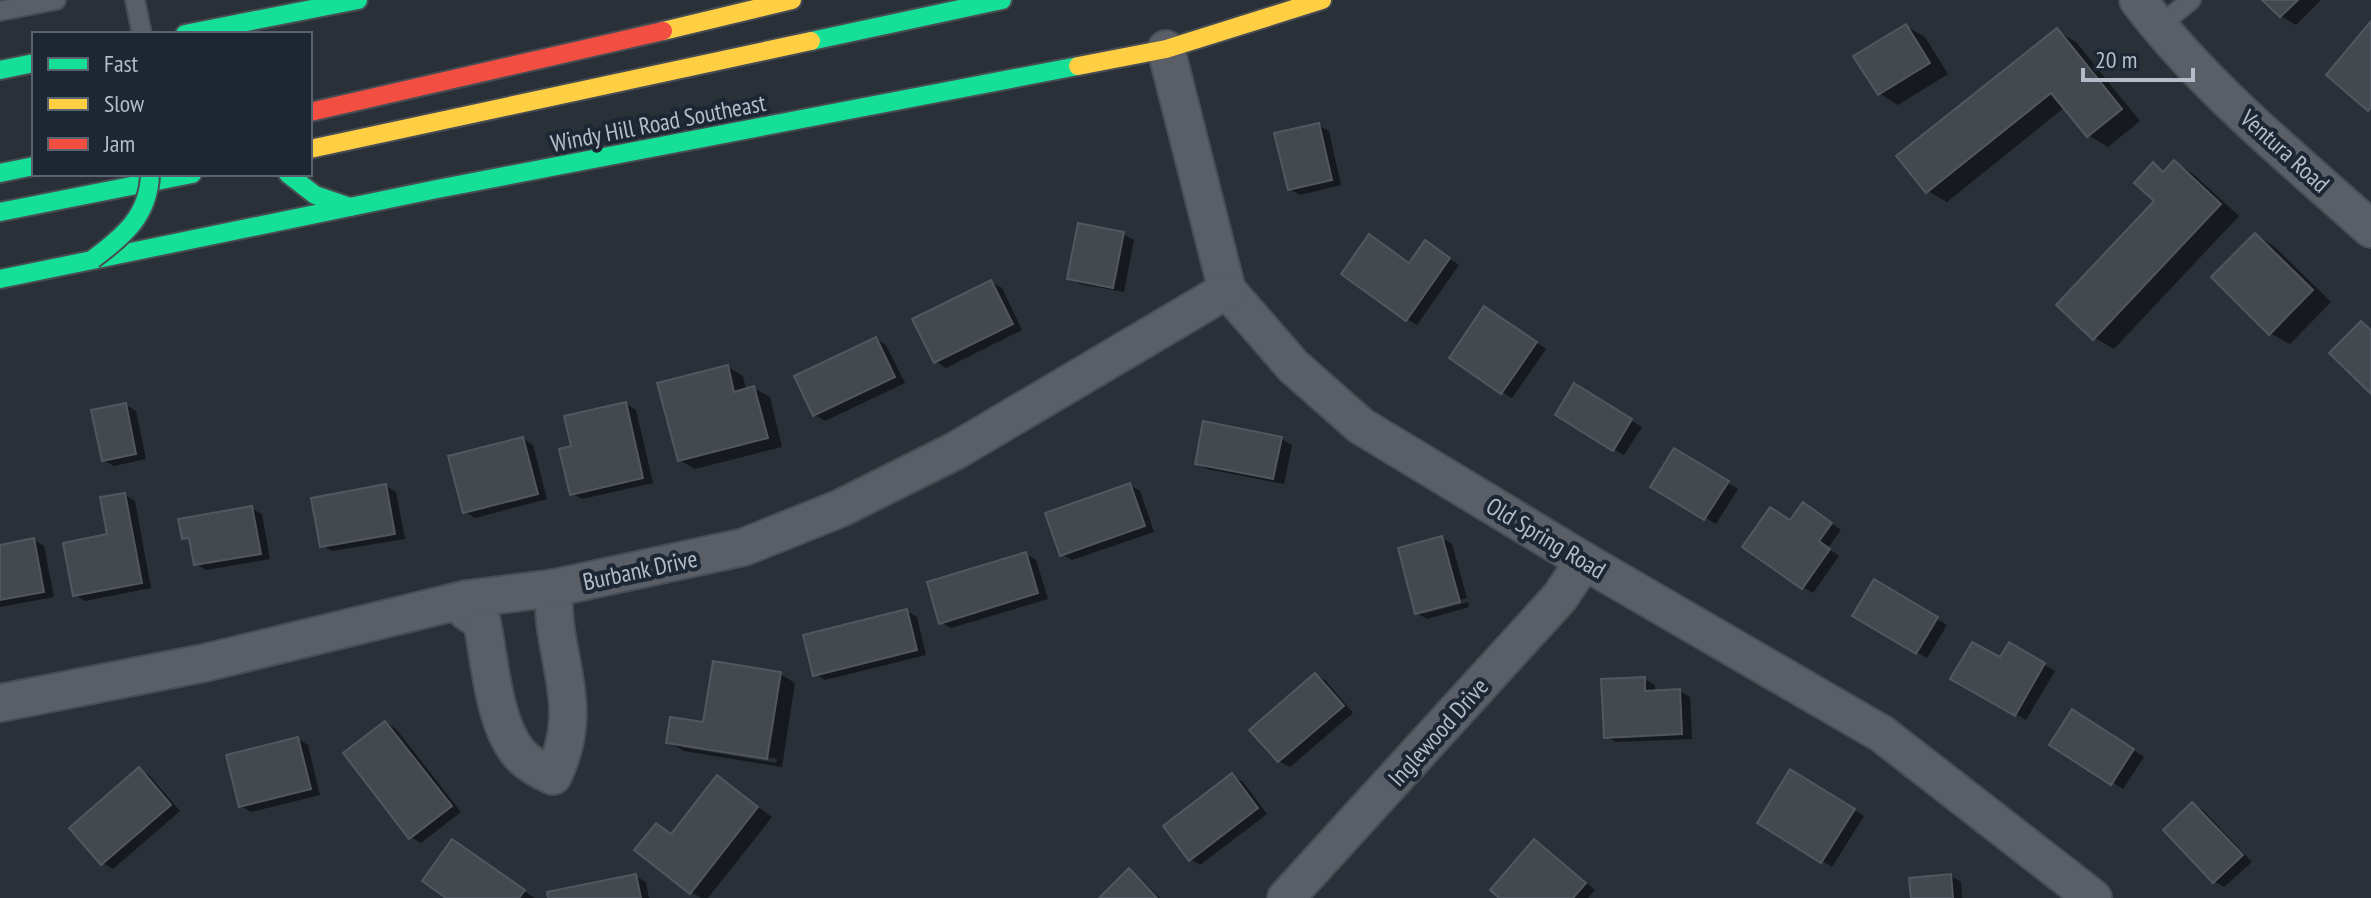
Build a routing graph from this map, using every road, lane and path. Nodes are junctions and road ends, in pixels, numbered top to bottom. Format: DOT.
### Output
graph roads {
  1 [pos="56,0"];
  2 [pos="135,0"];
  3 [pos="358,0"];
  4 [pos="792,0"];
  5 [pos="1002,0"];
  6 [pos="1322,0"];
  7 [pos="2191,0"];
  8 [pos="312,8"];
  9 [pos="262,9"];
  10 [pos="0,11"];
  11 [pos="2148,13"];
  12 [pos="142,32"];
  13 [pos="191,32"];
  14 [pos="292,32"];
  15 [pos="1166,49"];
  16 [pos="32,63"];
  17 [pos="0,70"];
  18 [pos="312,112"];
  19 [pos="312,149"];
  20 [pos="32,166"];
  21 [pos="0,173"];
  22 [pos="150,176"];
  23 [pos="182,176"];
  24 [pos="291,176"];
  25 [pos="350,207"];
  26 [pos="0,212"];
  27 [pos="2371,229"];
  28 [pos="93,259"];
  29 [pos="0,279"];
  30 [pos="1227,290"];
  31 [pos="1584,561"];
  32 [pos="554,588"];
  33 [pos="467,599"];
  34 [pos="0,703"];
  35 [pos="1286,898"];
  36 [pos="2093,898"];
  1 -- 10 [label="lane"];
  2 -- 12 [label="lane"];
  3 -- 8 [label="street"];
  4 -- 18 [label="street"];
  5 -- 19 [label="street, Windy Hill Road Southeast"];
  6 -- 15 [label="street, Windy Hill Road Southeast"];
  7 -- 11 [label="lane"];
  8 -- 9 [label="street"];
  8 -- 14 [label="street"];
  9 -- 13 [label="street"];
  11 -- 27 [label="street, Ventura Road"];
  15 -- 25 [label="street, Windy Hill Road Southeast"];
  15 -- 30 [label="street, Old Spring Road"];
  16 -- 17 [label="street"];
  20 -- 21 [label="street"];
  22 -- 28 [label="street, bridge"];
  23 -- 26 [label="street"];
  24 -- 25 [label="street"];
  25 -- 28 [label="street, Windy Hill Road Southeast"];
  28 -- 29 [label="street, Windy Hill Road Southeast"];
  30 -- 31 [label="street, Old Spring Road"];
  30 -- 32 [label="street, Burbank Drive"];
  31 -- 35 [label="street, Inglewood Drive"];
  31 -- 36 [label="street, Old Spring Road"];
  32 -- 33 [label="street, Burbank Drive"];
  32 -- 33 [label="street"];
  33 -- 34 [label="street, Burbank Drive"];
}
